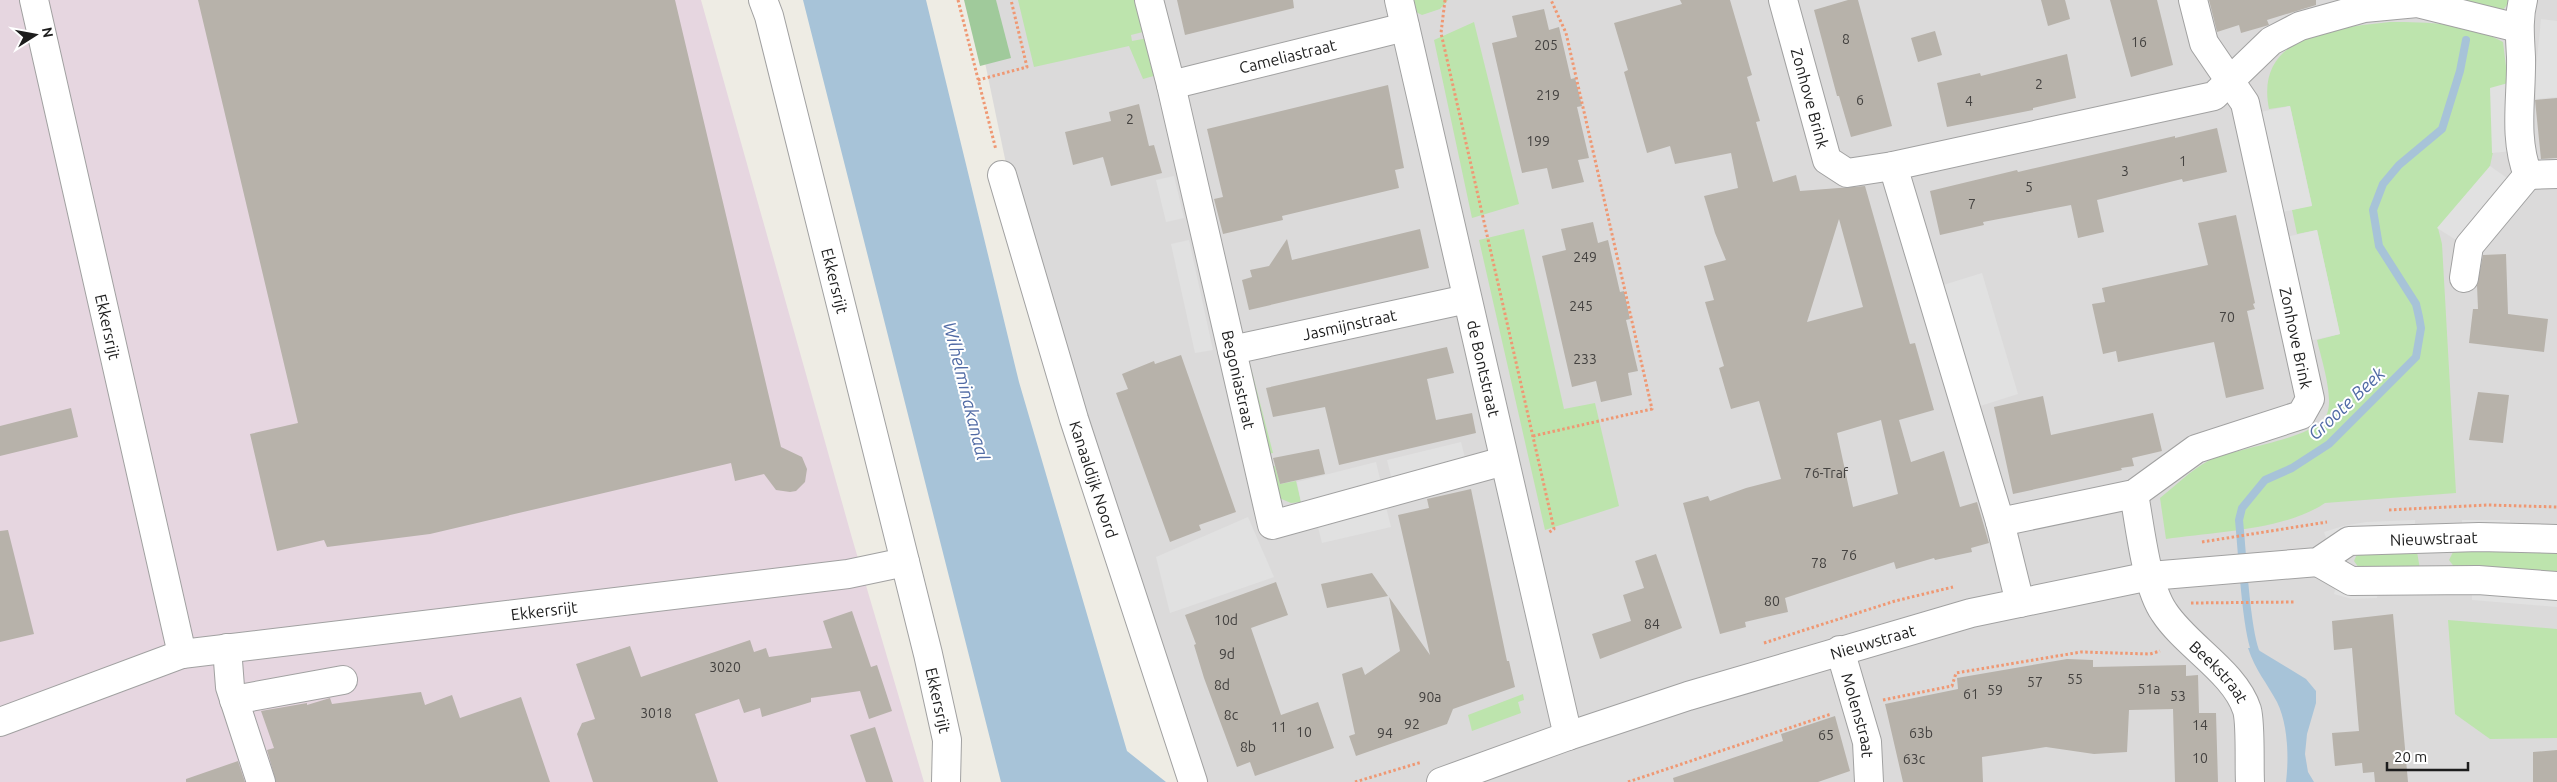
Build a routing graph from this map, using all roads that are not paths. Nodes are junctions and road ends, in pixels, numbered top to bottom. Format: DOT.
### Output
graph roads {
  1 [pos="34,0"];
  2 [pos="763,0"];
  3 [pos="1149,0"];
  4 [pos="1399,0"];
  5 [pos="1783,0"];
  6 [pos="2194,0"];
  7 [pos="2523,0"];
  8 [pos="1405,27"];
  9 [pos="2518,28"];
  10 [pos="2229,80"];
  11 [pos="1171,85"];
  12 [pos="1892,166"];
  13 [pos="1002,174"];
  14 [pos="2557,174"];
  15 [pos="2528,175"];
  16 [pos="2464,278"];
  17 [pos="1467,299"];
  18 [pos="1232,350"];
  19 [pos="1504,461"];
  20 [pos="2134,494"];
  21 [pos="2000,522"];
  22 [pos="2557,539"];
  23 [pos="905,562"];
  24 [pos="2306,564"];
  25 [pos="2150,576"];
  26 [pos="2557,586"];
  27 [pos="2020,603"];
  28 [pos="227,648"];
  29 [pos="1840,650"];
  30 [pos="182,654"];
  31 [pos="343,680"];
  32 [pos="234,700"];
  33 [pos="0,722"];
  34 [pos="1568,736"];
  35 [pos="1479,776"];
  36 [pos="261,782"];
  37 [pos="946,782"];
  38 [pos="1193,782"];
  39 [pos="1441,782"];
  40 [pos="1869,782"];
  41 [pos="2250,782"];
  1 -- 30 [label="street, Ekkersrijt"];
  2 -- 23 [label="street, Ekkersrijt"];
  3 -- 11 [label="street, Begoniastraat"];
  4 -- 8 [label="street, de Bontstraat"];
  5 -- 12 [label="street, Zonhove Brink"];
  6 -- 10 [label="street, Zonhove Brink"];
  7 -- 9 [label="street"];
  8 -- 11 [label="street, Cameliastraat"];
  8 -- 17 [label="street, de Bontstraat"];
  9 -- 10 [label="street, Zonhove Brink"];
  9 -- 15 [label="street"];
  10 -- 12 [label="street, Zonhove Brink"];
  10 -- 20 [label="street, Zonhove Brink"];
  11 -- 18 [label="street, Begoniastraat"];
  12 -- 21 [label="street"];
  13 -- 38 [label="street, Kanaaldijk Noord"];
  14 -- 15 [label="street"];
  15 -- 16 [label="street"];
  17 -- 18 [label="street, Jasmijnstraat"];
  17 -- 19 [label="street, de Bontstraat"];
  18 -- 19 [label="street, Begoniastraat"];
  19 -- 34 [label="street, de Bontstraat"];
  20 -- 21 [label="street, Zonhove Brink"];
  20 -- 25 [label="street"];
  21 -- 27 [label="street"];
  22 -- 24 [label="street, Nieuwstraat"];
  23 -- 28 [label="street, Ekkersrijt"];
  23 -- 37 [label="street, Ekkersrijt"];
  24 -- 25 [label="street, Nieuwstraat"];
  24 -- 26 [label="street"];
  25 -- 27 [label="street, Nieuwstraat"];
  25 -- 41 [label="street, Beekstraat"];
  27 -- 29 [label="street, Nieuwstraat"];
  28 -- 30 [label="street, Ekkersrijt"];
  28 -- 32 [label="street"];
  29 -- 34 [label="street, Nieuwstraat"];
  29 -- 40 [label="street, Molenstraat"];
  30 -- 33 [label="street, Ekkersrijt"];
  31 -- 32 [label="street"];
  32 -- 36 [label="street"];
  34 -- 35 [label="street, Nieuwstraat"];
  35 -- 39 [label="street, Nieuwstraat"];
}
